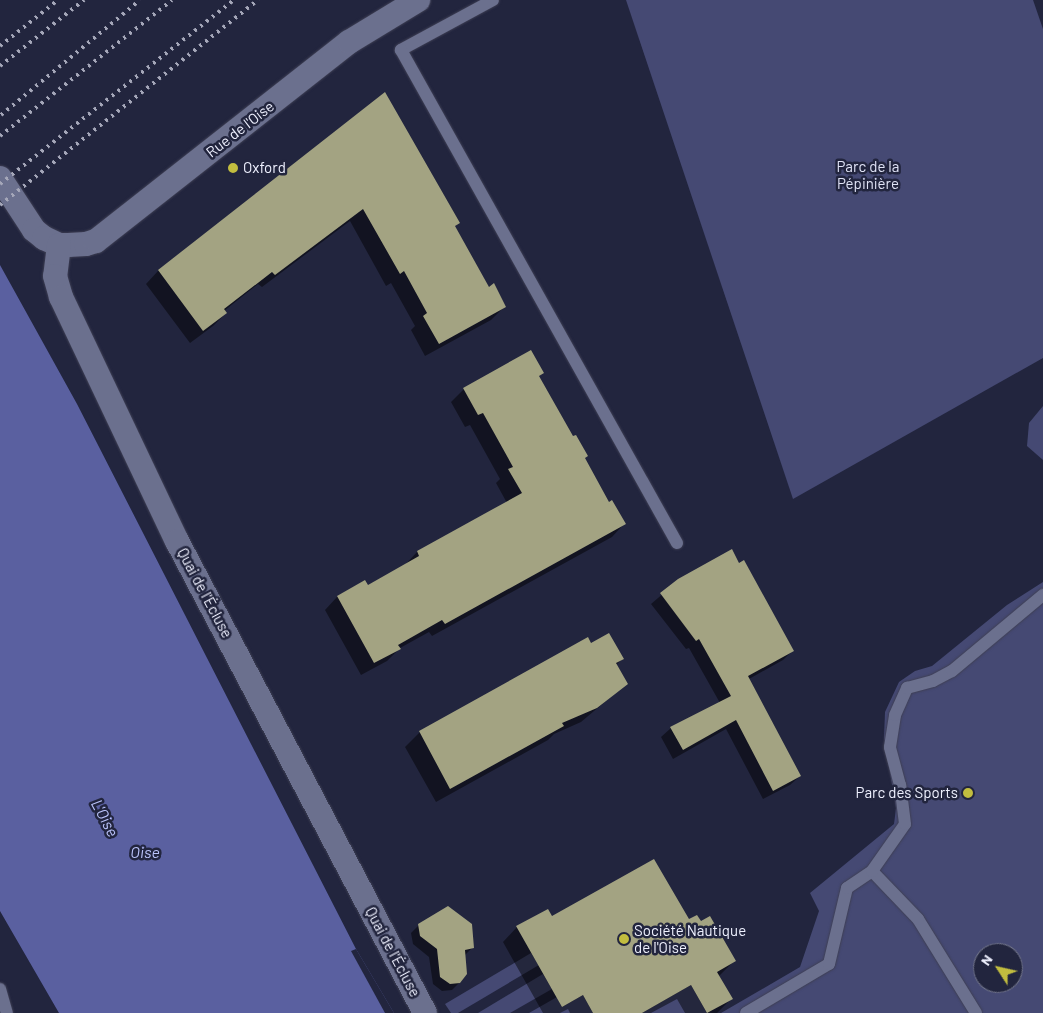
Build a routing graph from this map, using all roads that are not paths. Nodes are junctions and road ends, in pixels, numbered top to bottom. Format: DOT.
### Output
graph roads {
  1 [pos="418,0"];
  2 [pos="493,0"];
  3 [pos="0,178"];
  4 [pos="59,245"];
  5 [pos="677,543"];
  6 [pos="1043,594"];
  7 [pos="872,871"];
  8 [pos="0,989"];
  9 [pos="7,1013"];
  10 [pos="425,1013"];
  11 [pos="746,1013"];
  12 [pos="976,1013"];
  1 -- 4 [label="street, Rue de l'Oise"];
  2 -- 5 [label="lane"];
  3 -- 4 [label="street"];
  4 -- 10 [label="street, Quai de l'Écluse"];
  6 -- 7 [label="lane"];
  7 -- 11 [label="lane"];
  7 -- 12 [label="lane"];
  8 -- 9 [label="lane"];
}
